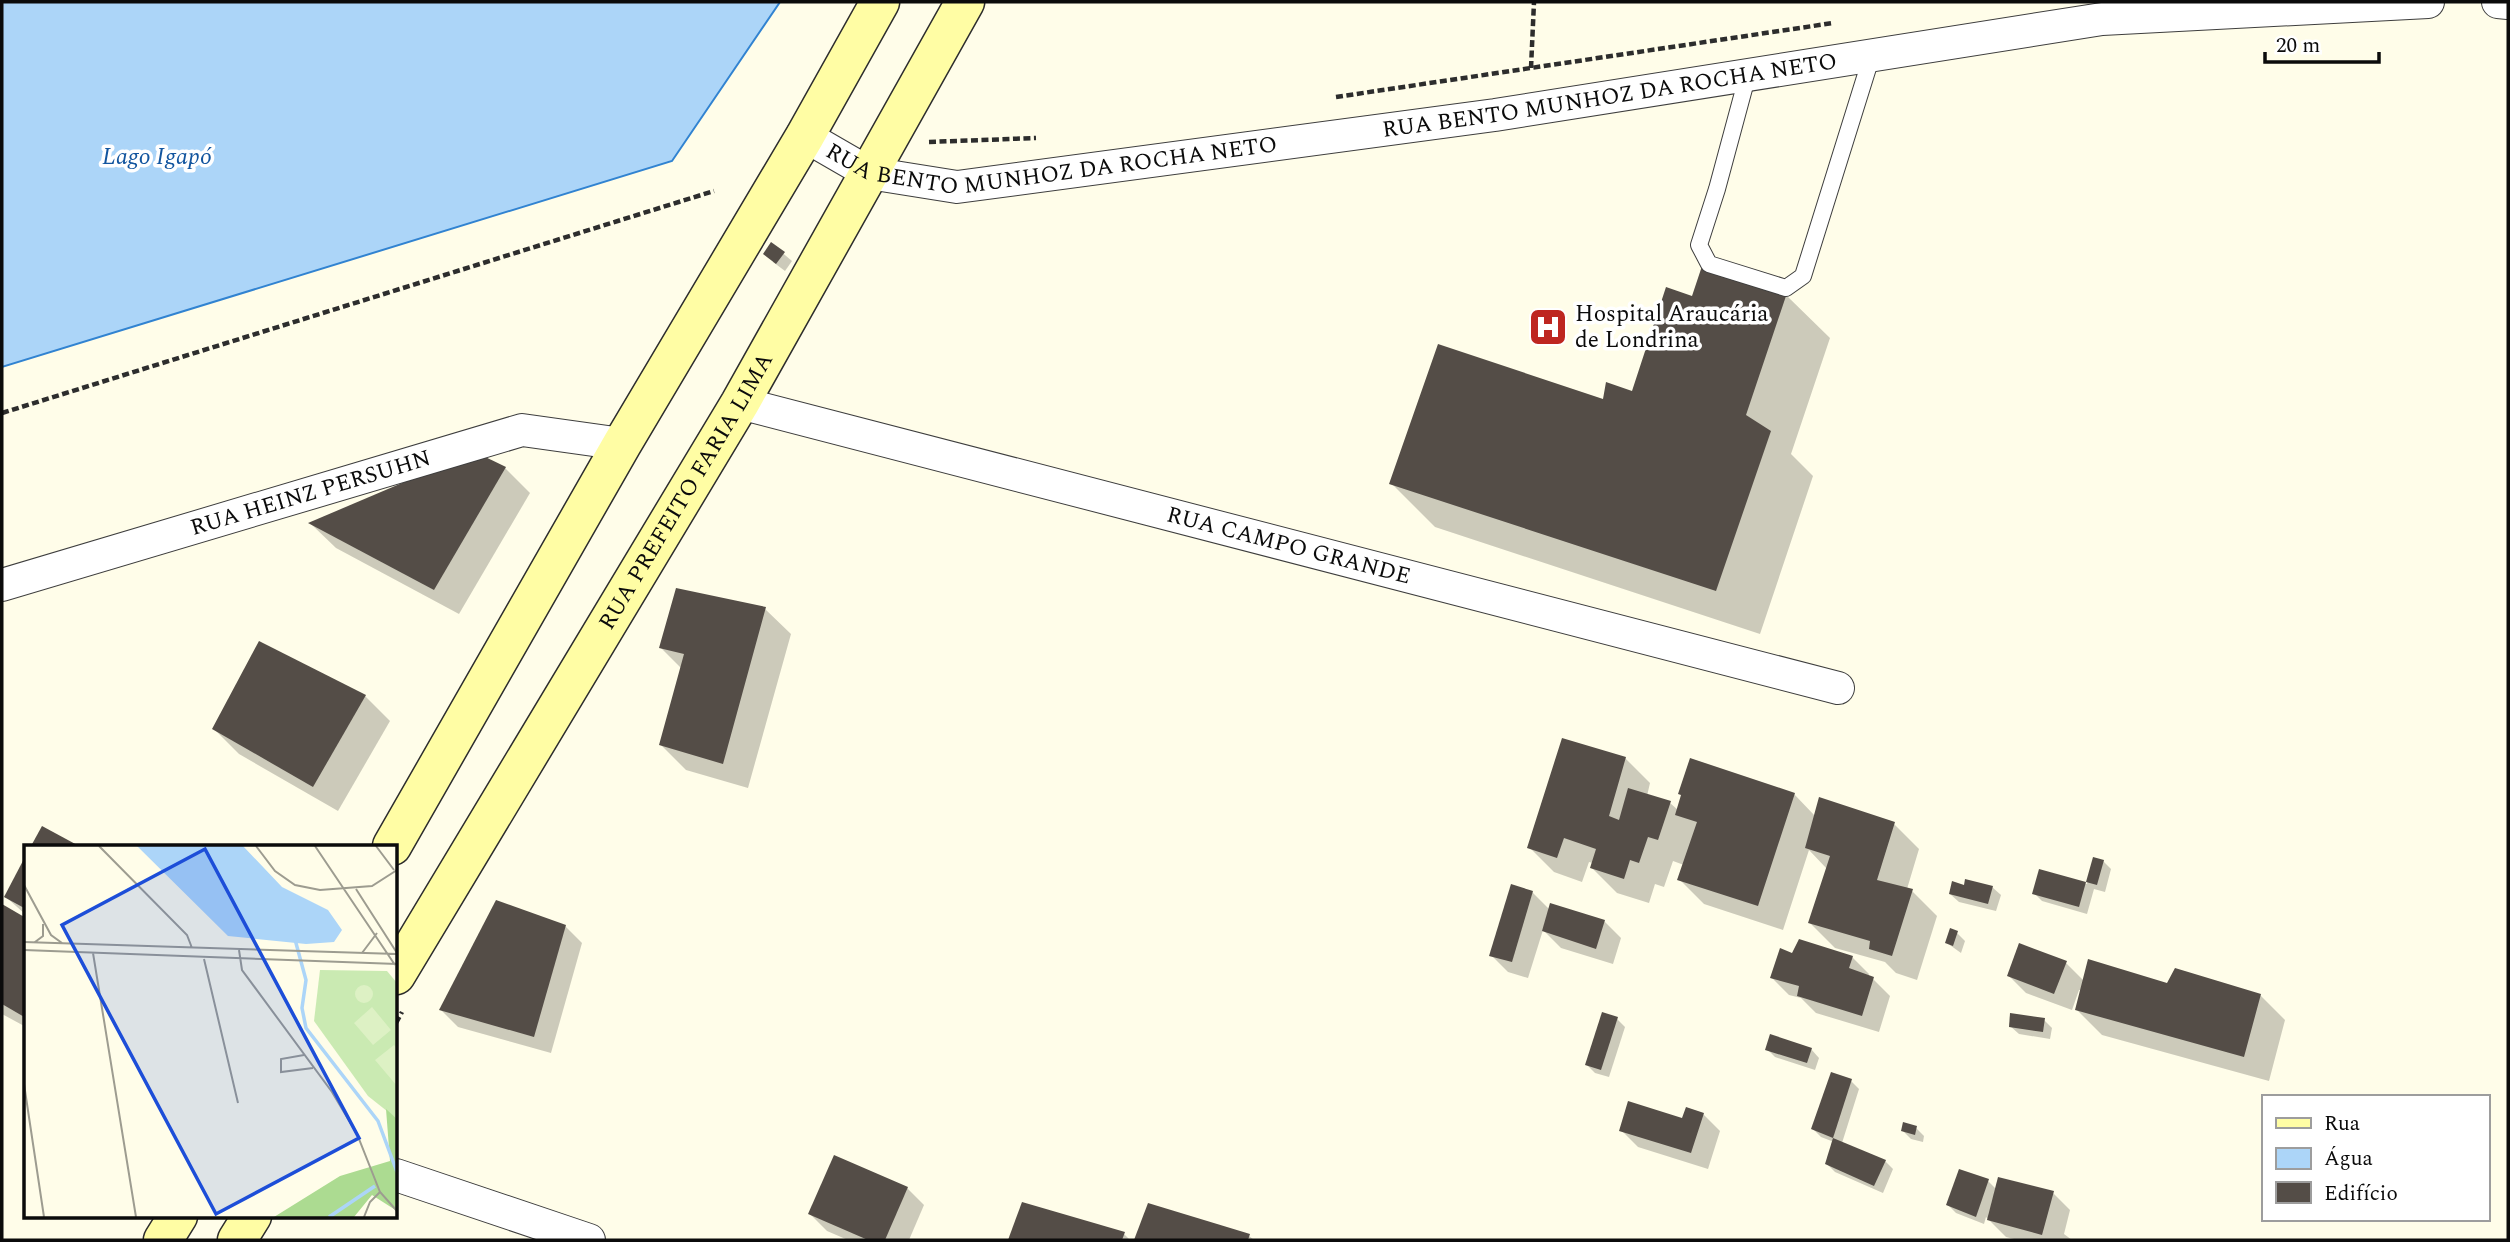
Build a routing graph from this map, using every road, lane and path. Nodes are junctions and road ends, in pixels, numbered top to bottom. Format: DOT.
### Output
graph roads {
  1 [pos="880,2"];
  2 [pos="965,2"];
  3 [pos="1534,2"];
  4 [pos="2428,2"];
  5 [pos="2498,2"];
  6 [pos="2508,3"];
  7 [pos="1843,21"];
  8 [pos="1872,55"];
  9 [pos="1531,68"];
  10 [pos="1748,74"];
  11 [pos="1328,99"];
  12 [pos="805,136"];
  13 [pos="1046,137"];
  14 [pos="877,159"];
  15 [pos="714,191"];
  16 [pos="740,403"];
  17 [pos="2,413"];
  18 [pos="622,444"];
  19 [pos="2,586"];
  20 [pos="1838,688"];
  21 [pos="393,845"];
  22 [pos="397,973"];
  23 [pos="397,1175"];
  24 [pos="177,1218"];
  25 [pos="250,1218"];
  26 [pos="163,1240"];
  27 [pos="237,1240"];
  28 [pos="590,1240"];
  1 -- 12 [label="main road"];
  2 -- 14 [label="main road, RUA PREFEITO FARIA LIMA"];
  3 -- 9 [label="path"];
  4 -- 8 [label="street, RUA BENTO MUNHOZ DA ROCHA NETO"];
  5 -- 6 [label="street"];
  7 -- 9 [label="path"];
  8 -- 10 [label="street, RUA BENTO MUNHOZ DA ROCHA NETO"];
  8 -- 10 [label="lane"];
  9 -- 11 [label="path"];
  10 -- 14 [label="street, RUA BENTO MUNHOZ DA ROCHA NETO"];
  12 -- 14 [label="street, RUA BENTO MUNHOZ DA ROCHA NETO"];
  12 -- 18 [label="main road"];
  13 -- 14 [label="path"];
  14 -- 16 [label="main road, RUA PREFEITO FARIA LIMA"];
  15 -- 17 [label="path"];
  16 -- 20 [label="street, RUA CAMPO GRANDE"];
  16 -- 22 [label="main road, RUA PREFEITO FARIA LIMA"];
  18 -- 19 [label="street, RUA HEINZ PERSUHN"];
  18 -- 21 [label="main road"];
  23 -- 28 [label="street"];
  24 -- 26 [label="main road"];
  25 -- 27 [label="main road"];
}
